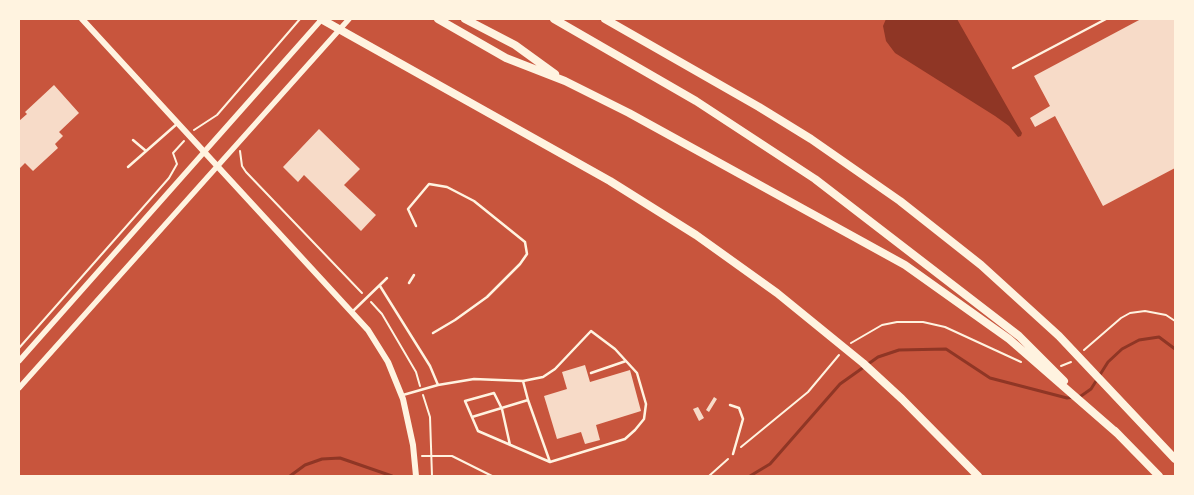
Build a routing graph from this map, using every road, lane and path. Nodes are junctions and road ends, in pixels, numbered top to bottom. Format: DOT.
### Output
graph roads {
  1 [pos="82,19"];
  2 [pos="300,19"];
  3 [pos="322,19"];
  4 [pos="349,19"];
  5 [pos="438,19"];
  6 [pos="465,19"];
  7 [pos="554,19"];
  8 [pos="605,19"];
  9 [pos="1106,19"];
  10 [pos="1013,68"];
  11 [pos="565,80"];
  12 [pos="178,123"];
  13 [pos="199,125"];
  14 [pos="133,140"];
  15 [pos="146,151"];
  16 [pos="175,151"];
  17 [pos="204,152"];
  18 [pos="241,153"];
  19 [pos="217,166"];
  20 [pos="128,167"];
  21 [pos="416,226"];
  22 [pos="414,276"];
  23 [pos="387,278"];
  24 [pos="409,283"];
  25 [pos="380,286"];
  26 [pos="367,298"];
  27 [pos="353,311"];
  28 [pos="1175,321"];
  29 [pos="433,332"];
  30 [pos="849,345"];
  31 [pos="19,348"];
  32 [pos="842,352"];
  33 [pos="1078,355"];
  34 [pos="19,361"];
  35 [pos="626,361"];
  36 [pos="1071,362"];
  37 [pos="1023,363"];
  38 [pos="1054,368"];
  39 [pos="591,372"];
  40 [pos="523,381"];
  41 [pos="438,385"];
  42 [pos="19,388"];
  43 [pos="421,389"];
  44 [pos="402,396"];
  45 [pos="528,400"];
  46 [pos="730,405"];
  47 [pos="502,409"];
  48 [pos="471,417"];
  49 [pos="1118,434"];
  50 [pos="510,445"];
  51 [pos="733,454"];
  52 [pos="430,455"];
  53 [pos="415,456"];
  54 [pos="1175,459"];
  55 [pos="550,462"];
  56 [pos="416,476"];
  57 [pos="432,476"];
  58 [pos="492,476"];
  59 [pos="709,476"];
  60 [pos="978,476"];
  61 [pos="1159,476"];
  1 -- 12 [label="main road"];
  2 -- 13 [label="path"];
  3 -- 17 [label="street"];
  3 -- 60 [label="highway"];
  4 -- 19 [label="street"];
  5 -- 11 [label="highway"];
  6 -- 11 [label="highway"];
  7 -- 49 [label="highway"];
  8 -- 54 [label="highway"];
  9 -- 10 [label="lane"];
  11 -- 49 [label="highway"];
  12 -- 15 [label="lane"];
  12 -- 17 [label="main road"];
  14 -- 15 [label="lane"];
  15 -- 20 [label="lane"];
  16 -- 31 [label="path"];
  17 -- 19 [label="main road"];
  17 -- 34 [label="street"];
  18 -- 26 [label="path"];
  19 -- 27 [label="main road"];
  19 -- 42 [label="street"];
  21 -- 29 [label="lane"];
  22 -- 24 [label="lane"];
  23 -- 25 [label="lane"];
  25 -- 26 [label="lane"];
  25 -- 41 [label="lane"];
  26 -- 27 [label="lane"];
  26 -- 43 [label="path"];
  27 -- 44 [label="main road"];
  28 -- 33 [label="path"];
  30 -- 37 [label="path"];
  32 -- 51 [label="path"];
  35 -- 39 [label="lane"];
  35 -- 40 [label="lane"];
  35 -- 55 [label="lane"];
  36 -- 38 [label="path"];
  40 -- 41 [label="lane"];
  40 -- 45 [label="lane"];
  41 -- 43 [label="lane"];
  43 -- 44 [label="lane"];
  43 -- 52 [label="path"];
  44 -- 53 [label="main road"];
  45 -- 47 [label="lane"];
  45 -- 55 [label="lane"];
  46 -- 51 [label="lane"];
  47 -- 48 [label="lane"];
  47 -- 48 [label="lane"];
  47 -- 50 [label="lane"];
  48 -- 50 [label="lane"];
  49 -- 61 [label="highway"];
  50 -- 55 [label="lane"];
  51 -- 59 [label="path"];
  52 -- 53 [label="path"];
  52 -- 57 [label="path"];
  52 -- 58 [label="path"];
  53 -- 56 [label="main road"];
}
